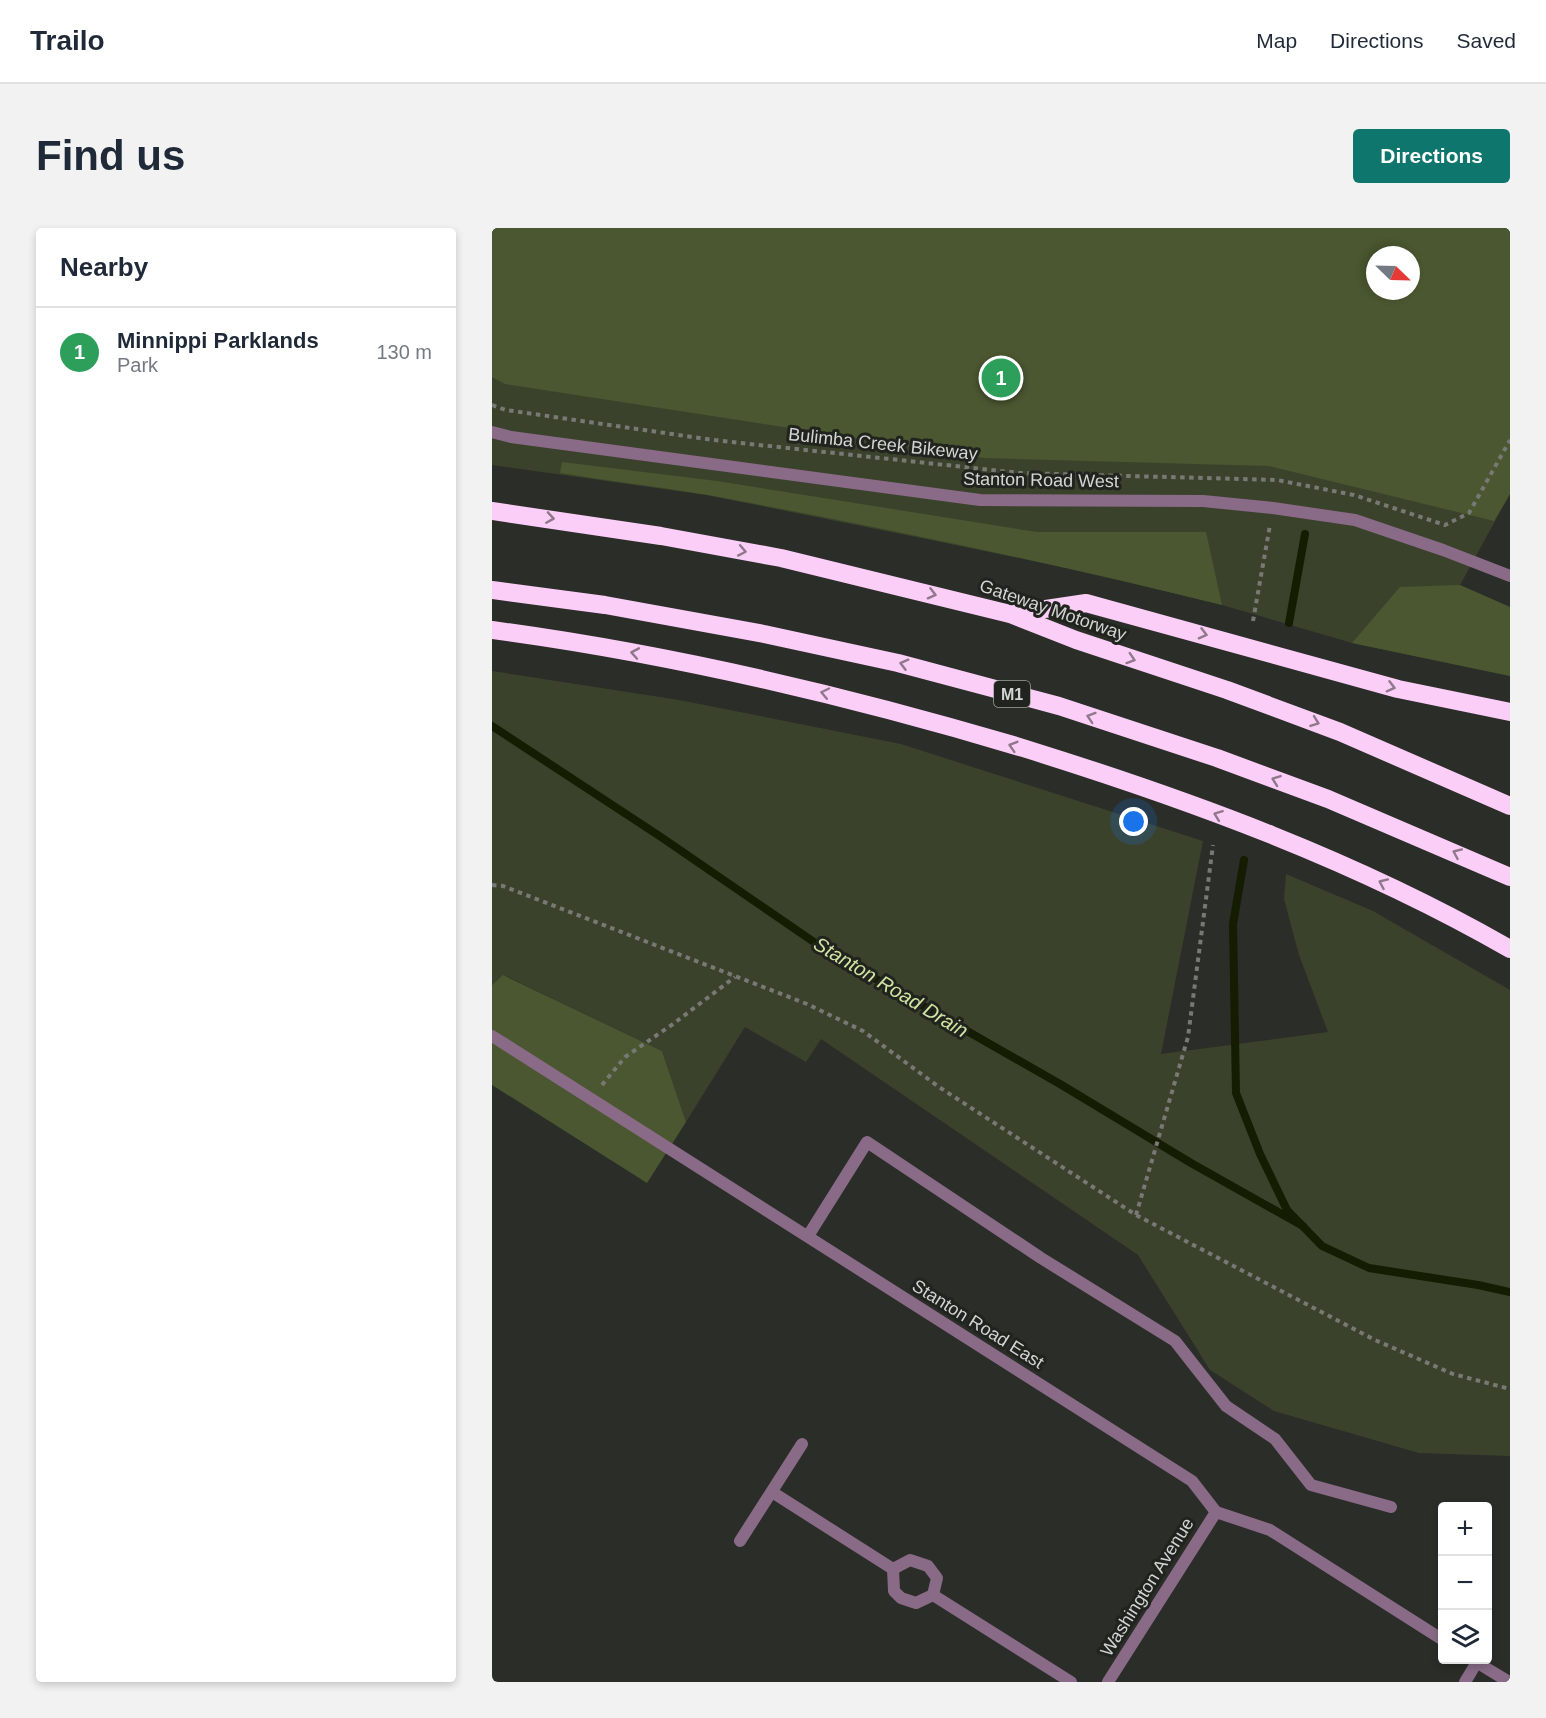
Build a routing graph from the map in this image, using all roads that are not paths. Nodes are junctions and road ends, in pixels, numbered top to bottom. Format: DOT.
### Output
graph roads {
  1 [pos="492,432"];
  2 [pos="492,511"];
  3 [pos="1510,576"];
  4 [pos="492,590"];
  5 [pos="1010,614"];
  6 [pos="492,630"];
  7 [pos="1510,712"];
  8 [pos="1510,806"];
  9 [pos="1510,877"];
  10 [pos="1510,948"];
  11 [pos="492,1036"];
  12 [pos="807,1236"];
  13 [pos="802,1444"];
  14 [pos="772,1492"];
  15 [pos="1391,1507"];
  16 [pos="1216,1512"];
  17 [pos="740,1541"];
  18 [pos="893,1569"];
  19 [pos="933,1594"];
  20 [pos="1438,1637"];
  21 [pos="1474,1664"];
  22 [pos="1480,1664"];
  23 [pos="1071,1682"];
  24 [pos="1108,1682"];
  25 [pos="1465,1682"];
  26 [pos="1509,1682"];
  1 -- 3 [label="street, Stanton Road West"];
  2 -- 5 [label="highway, Gateway Motorway, one-way"];
  9 -- 4 [label="highway, M1, one-way"];
  5 -- 7 [label="highway, one-way"];
  5 -- 8 [label="highway, Gateway Motorway, one-way"];
  10 -- 6 [label="highway, one-way"];
  11 -- 12 [label="street, Stanton Road East"];
  12 -- 15 [label="street"];
  12 -- 16 [label="street, Stanton Road East"];
  13 -- 14 [label="street"];
  14 -- 17 [label="street"];
  14 -- 18 [label="street"];
  16 -- 20 [label="street"];
  16 -- 24 [label="street, Washington Avenue"];
  18 -- 19 [label="street"];
  18 -- 19 [label="street"];
  19 -- 23 [label="street"];
  21 -- 25 [label="street"];
  22 -- 26 [label="street"];
}
